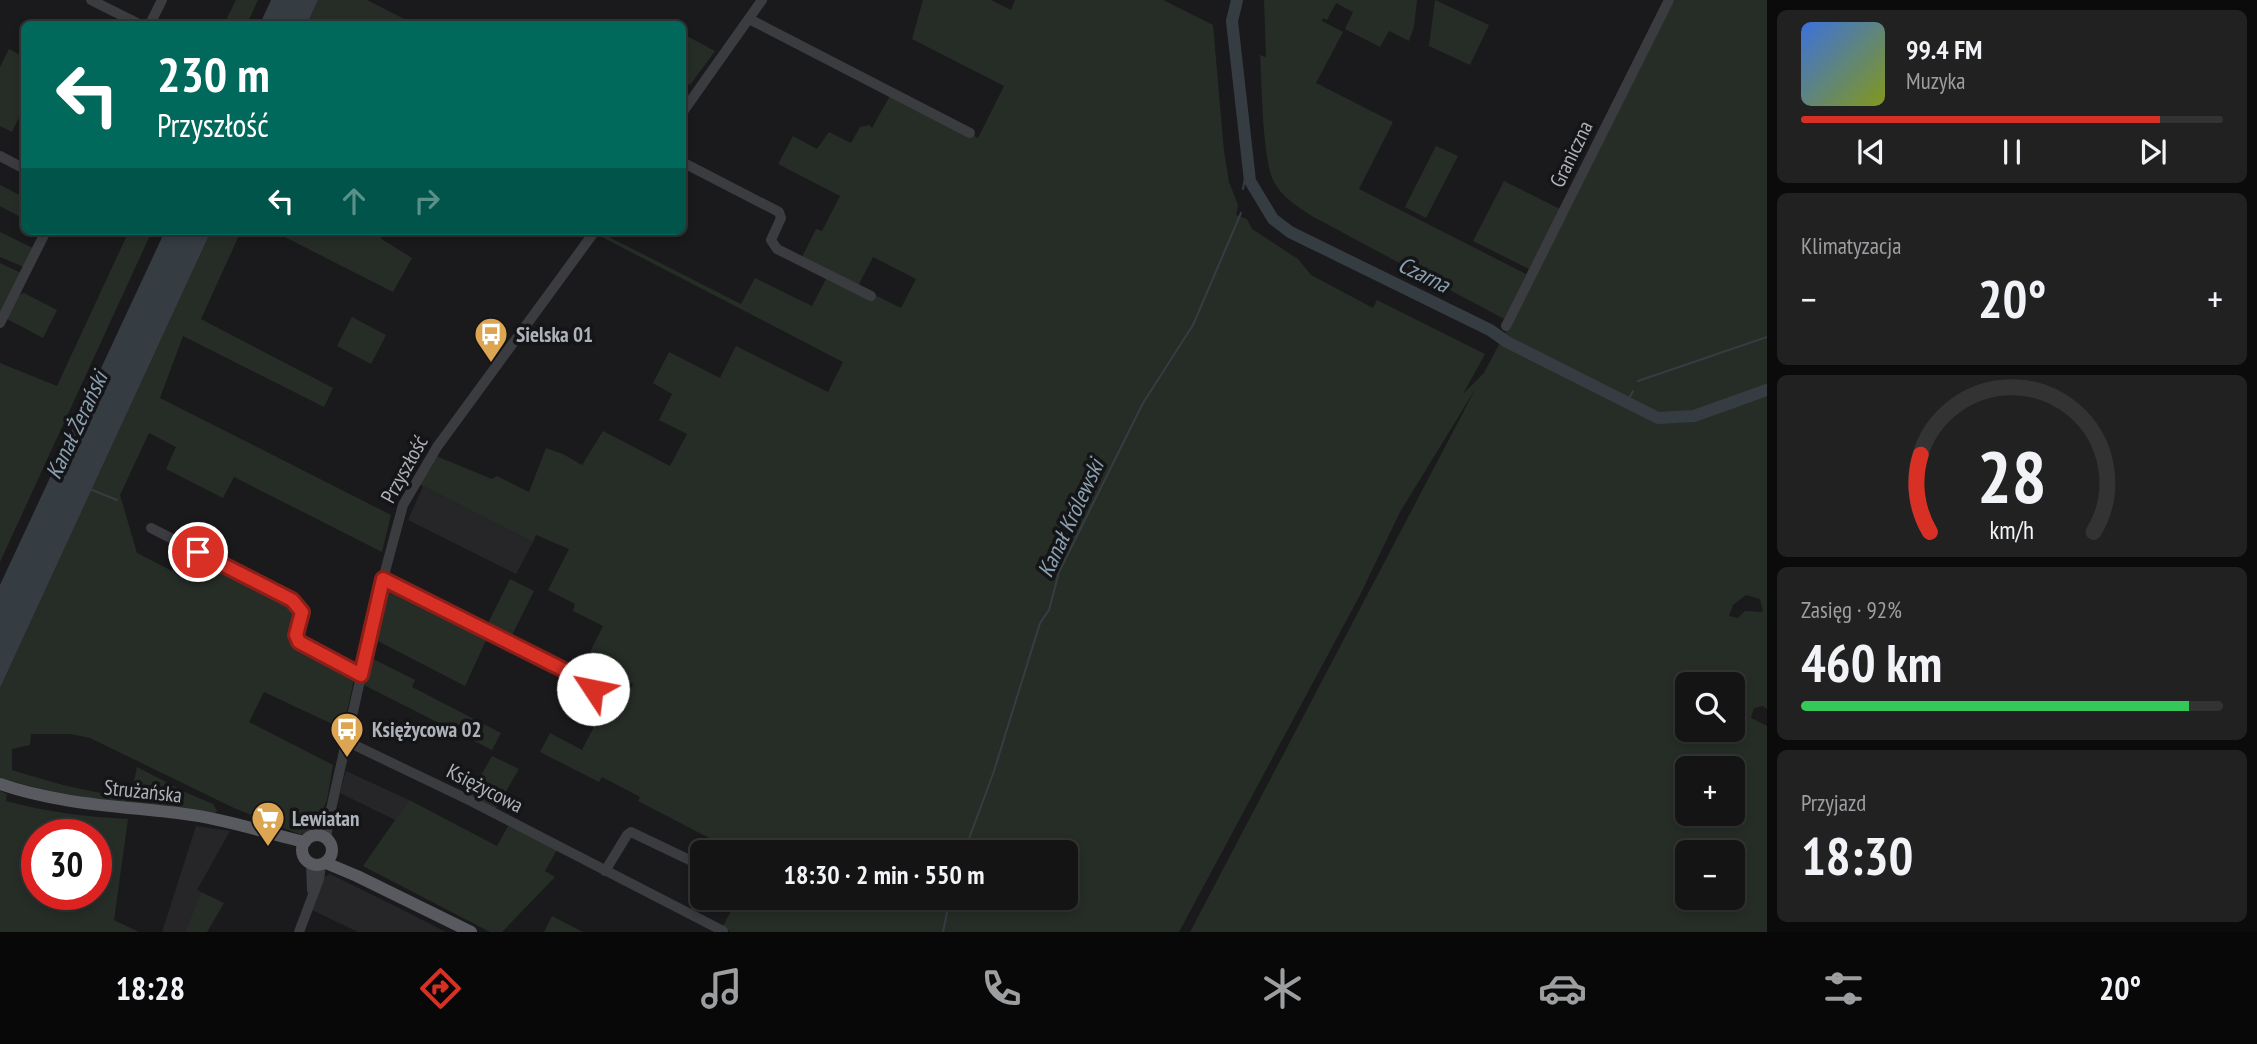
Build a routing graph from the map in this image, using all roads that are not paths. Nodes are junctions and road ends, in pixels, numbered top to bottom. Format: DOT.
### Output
graph roads {
  1 [pos="91,0"];
  2 [pos="162,0"];
  3 [pos="761,0"];
  4 [pos="1669,0"];
  5 [pos="749,19"];
  6 [pos="133,21"];
  7 [pos="152,21"];
  8 [pos="686,107"];
  9 [pos="970,132"];
  10 [pos="0,156"];
  11 [pos="686,164"];
  12 [pos="21,167"];
  13 [pos="44,235"];
  14 [pos="592,235"];
  15 [pos="871,296"];
  16 [pos="0,323"];
  17 [pos="1506,326"];
  18 [pos="151,528"];
  19 [pos="383,579"];
  20 [pos="361,675"];
  21 [pos="588,704"];
  22 [pos="346,741"];
  23 [pos="0,784"];
  24 [pos="322,837"];
  25 [pos="304,846"];
  26 [pos="690,860"];
  27 [pos="322,861"];
  28 [pos="605,871"];
  29 [pos="723,931"];
  30 [pos="299,932"];
  31 [pos="471,932"];
  1 -- 6 [label="street"];
  2 -- 7 [label="street"];
  3 -- 5 [label="street"];
  4 -- 17 [label="street, Graniczna"];
  5 -- 8 [label="street"];
  5 -- 9 [label="street"];
  10 -- 12 [label="street"];
  11 -- 15 [label="street"];
  13 -- 16 [label="street"];
  14 -- 19 [label="street, Przyszłość"];
  18 -- 20 [label="street"];
  19 -- 20 [label="street, Przyszłość"];
  19 -- 21 [label="street"];
  20 -- 22 [label="street, Przyszłość"];
  22 -- 24 [label="street, Przyszłość"];
  22 -- 28 [label="street, Księżycowa"];
  23 -- 25 [label="main road, Strużańska"];
  24 -- 25 [label="main road"];
  24 -- 27 [label="main road"];
  25 -- 27 [label="main road"];
  26 -- 28 [label="street"];
  27 -- 30 [label="street"];
  27 -- 31 [label="main road"];
  28 -- 29 [label="street, Księżycowa"];
}
